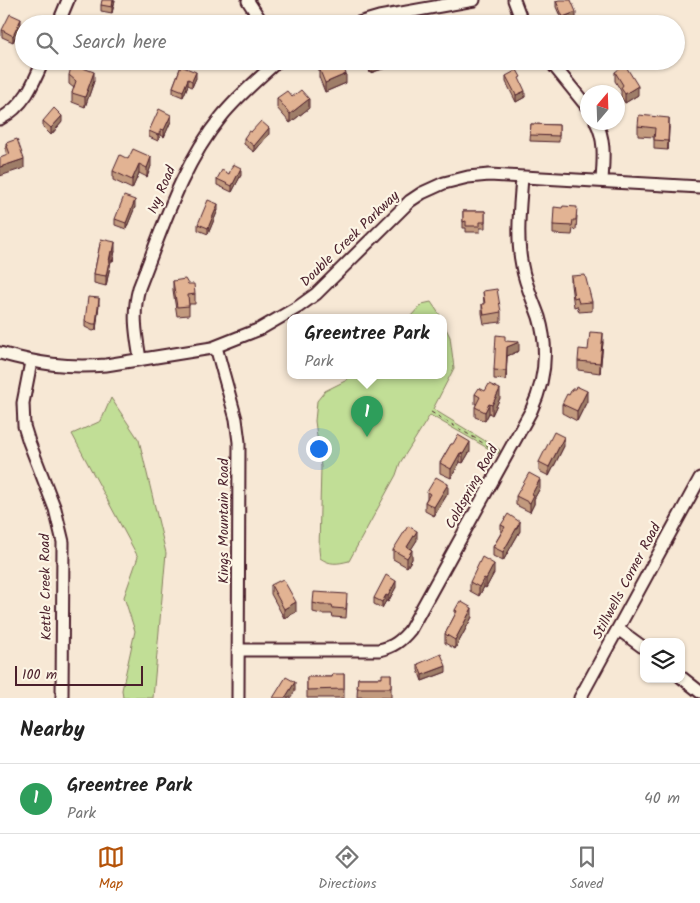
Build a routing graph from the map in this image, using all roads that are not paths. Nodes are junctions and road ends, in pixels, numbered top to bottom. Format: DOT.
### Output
graph roads {
  1 [pos="68,0"];
  2 [pos="474,0"];
  3 [pos="514,0"];
  4 [pos="248,1"];
  5 [pos="62,15"];
  6 [pos="258,15"];
  7 [pos="390,15"];
  8 [pos="520,15"];
  9 [pos="38,70"];
  10 [pos="268,70"];
  11 [pos="557,70"];
  12 [pos="580,98"];
  13 [pos="0,119"];
  14 [pos="599,130"];
  15 [pos="522,177"];
  16 [pos="602,181"];
  17 [pos="700,186"];
  18 [pos="216,347"];
  19 [pos="0,353"];
  20 [pos="140,359"];
  21 [pos="31,362"];
  22 [pos="700,478"];
  23 [pos="618,628"];
  24 [pos="640,645"];
  25 [pos="238,650"];
  26 [pos="685,680"];
  27 [pos="700,692"];
  28 [pos="62,698"];
  29 [pos="238,698"];
  30 [pos="580,698"];
  1 -- 5 [label="street"];
  2 -- 7 [label="street"];
  3 -- 8 [label="street"];
  4 -- 6 [label="street"];
  9 -- 13 [label="street"];
  10 -- 20 [label="street, Ivy Road"];
  11 -- 12 [label="street"];
  14 -- 16 [label="street"];
  15 -- 16 [label="street, Double Creek Parkway"];
  15 -- 18 [label="street, Double Creek Parkway"];
  15 -- 25 [label="street, Coldspring Road"];
  16 -- 17 [label="street, Double Creek Parkway"];
  18 -- 20 [label="street, Double Creek Parkway"];
  18 -- 25 [label="street, Kings Mountain Road"];
  19 -- 21 [label="street, Double Creek Parkway"];
  20 -- 21 [label="street, Double Creek Parkway"];
  21 -- 28 [label="street, Kettle Creek Road"];
  22 -- 23 [label="street, Stillwells Corner Road"];
  23 -- 24 [label="street"];
  23 -- 30 [label="street, Stillwells Corner Road"];
  25 -- 29 [label="street, Kings Mountain Road"];
  26 -- 27 [label="street"];
}
